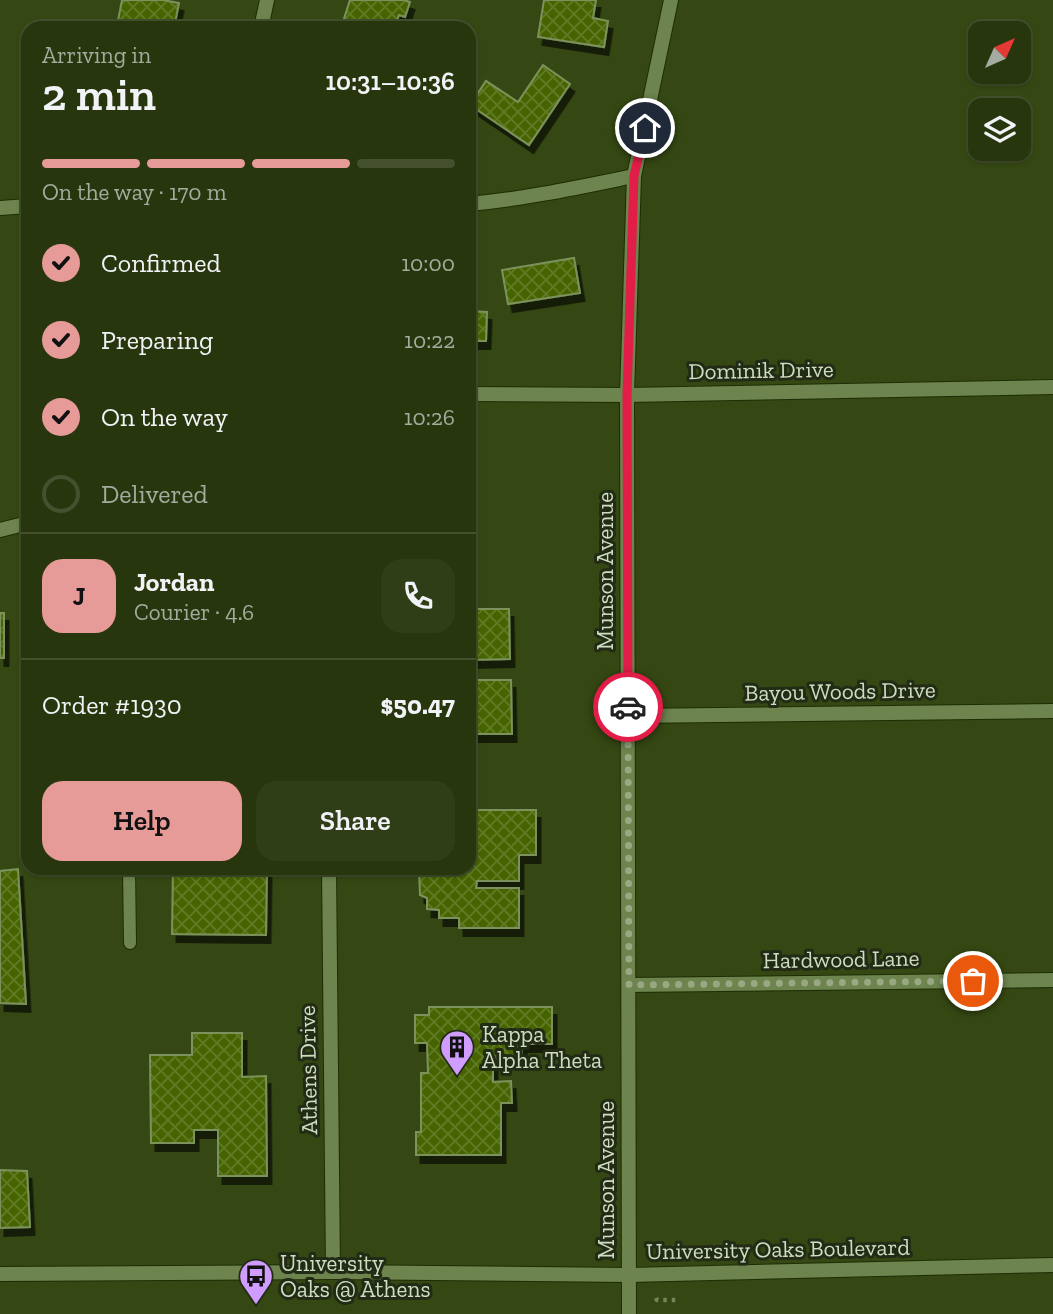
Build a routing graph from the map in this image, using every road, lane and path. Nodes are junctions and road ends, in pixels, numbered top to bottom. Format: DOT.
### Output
graph roads {
  1 [pos="267,0"];
  2 [pos="671,0"];
  3 [pos="262,21"];
  4 [pos="634,176"];
  5 [pos="476,203"];
  6 [pos="21,206"];
  7 [pos="0,208"];
  8 [pos="1053,387"];
  9 [pos="476,394"];
  10 [pos="627,395"];
  11 [pos="21,525"];
  12 [pos="0,530"];
  13 [pos="1053,710"];
  14 [pos="628,716"];
  15 [pos="129,875"];
  16 [pos="329,875"];
  17 [pos="130,943"];
  18 [pos="1053,979"];
  19 [pos="629,985"];
  20 [pos="1053,1265"];
  21 [pos="333,1272"];
  22 [pos="0,1274"];
  23 [pos="629,1275"];
  24 [pos="656,1298"];
  25 [pos="678,1300"];
  26 [pos="629,1314"];
  1 -- 3 [label="street"];
  2 -- 4 [label="street, Munson Avenue"];
  4 -- 5 [label="street"];
  4 -- 10 [label="street, Munson Avenue"];
  6 -- 7 [label="street"];
  8 -- 10 [label="street, Dominik Drive"];
  9 -- 10 [label="street, Dominik Drive"];
  10 -- 14 [label="street, Munson Avenue"];
  11 -- 12 [label="street"];
  13 -- 14 [label="street, Bayou Woods Drive"];
  14 -- 19 [label="street, Munson Avenue"];
  15 -- 17 [label="lane"];
  16 -- 21 [label="street, Athens Drive"];
  18 -- 19 [label="street, Hardwood Lane"];
  19 -- 23 [label="street, Munson Avenue"];
  20 -- 23 [label="street, University Oaks Boulevard"];
  21 -- 22 [label="street, University Oaks Boulevard"];
  21 -- 23 [label="street, University Oaks Boulevard"];
  23 -- 26 [label="street, Munson Avenue"];
  24 -- 25 [label="path"];
}
